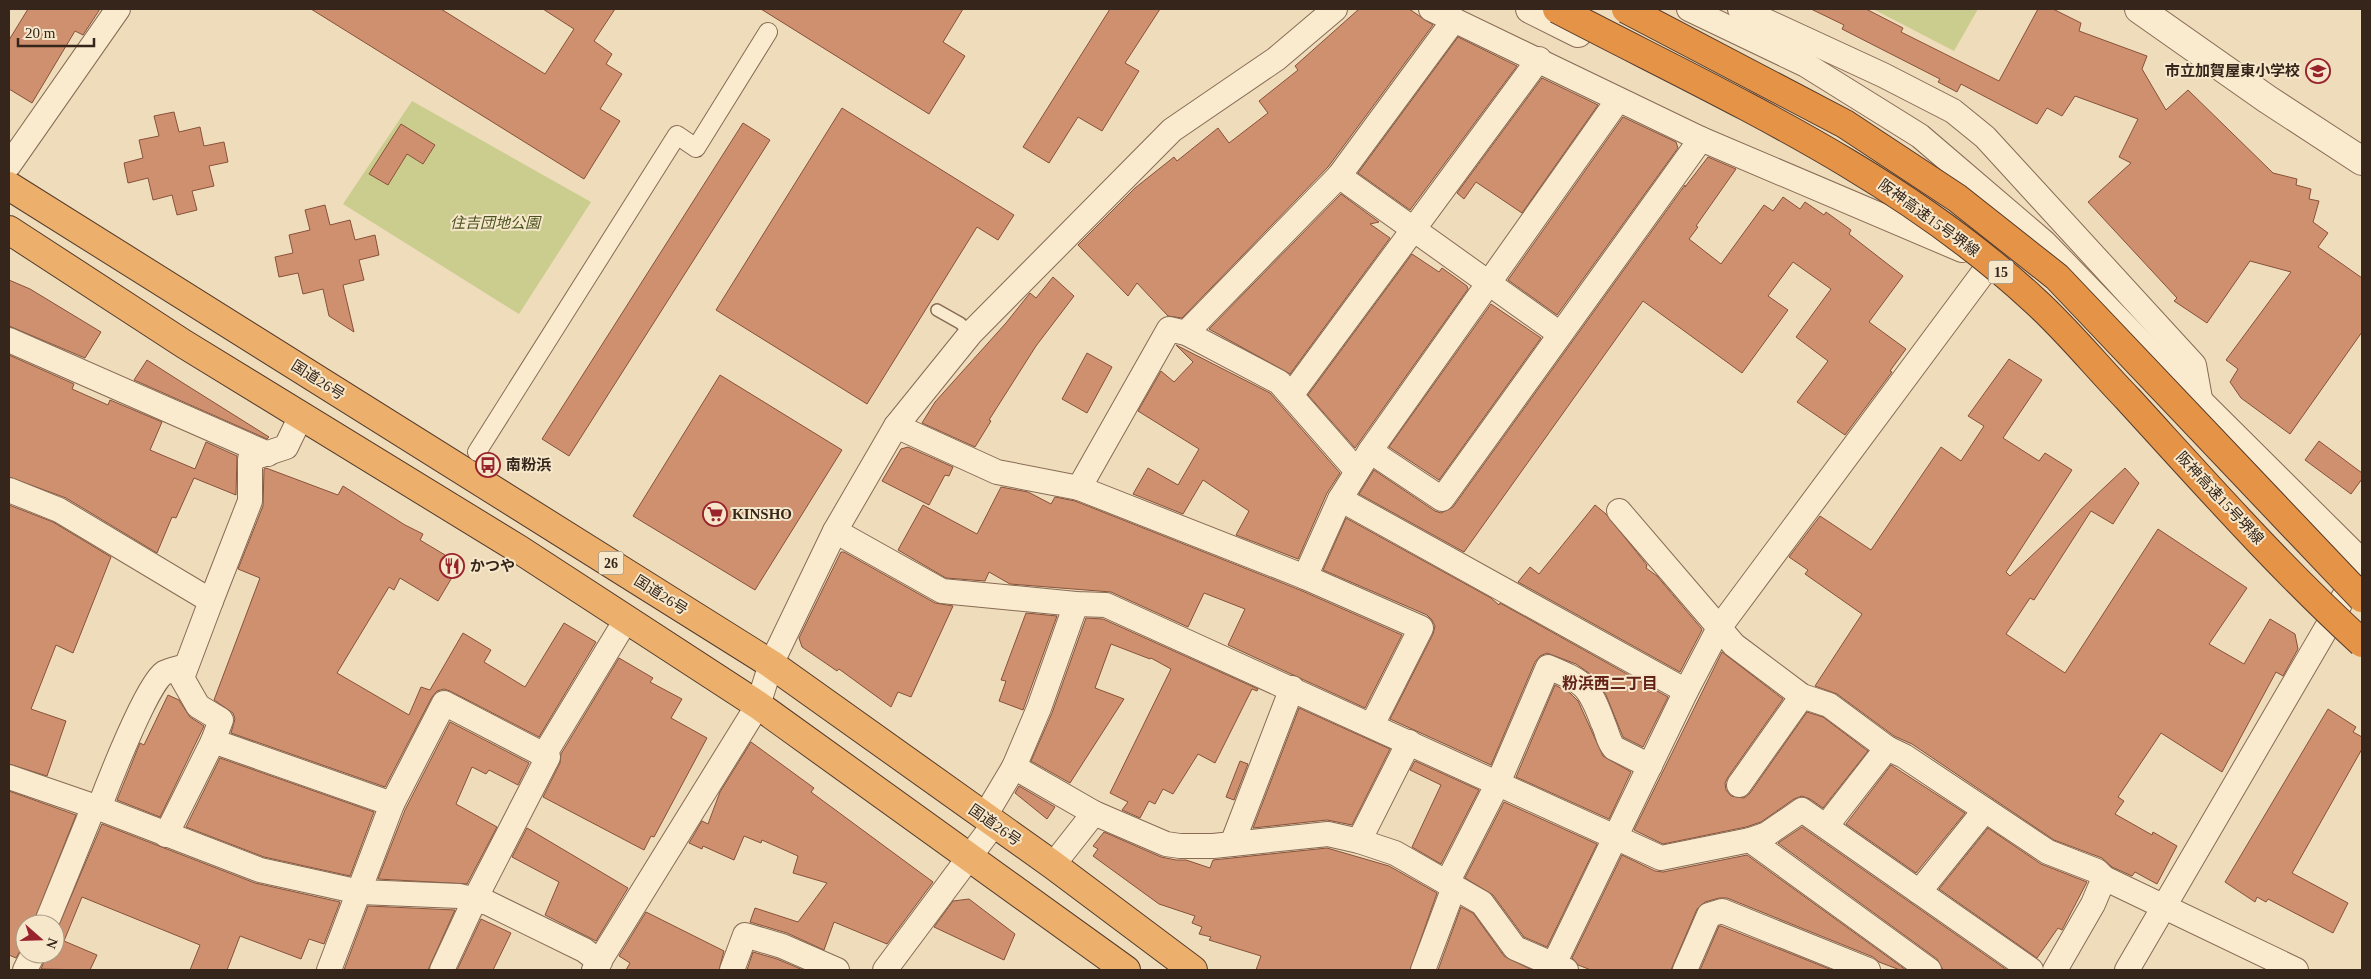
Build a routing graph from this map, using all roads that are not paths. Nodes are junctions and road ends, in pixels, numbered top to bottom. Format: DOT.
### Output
graph roads {
  1 [pos="118,9"];
  2 [pos="1335,9"];
  3 [pos="1430,9"];
  4 [pos="1530,9"];
  5 [pos="1557,9"];
  6 [pos="1626,9"];
  7 [pos="1689,9"];
  8 [pos="2140,9"];
  9 [pos="1748,10"];
  10 [pos="1454,20"];
  11 [pos="768,32"];
  12 [pos="1539,59"];
  13 [pos="1618,100"];
  14 [pos="1702,139"];
  15 [pos="2362,161"];
  16 [pos="9,165"];
  17 [pos="1339,176"];
  18 [pos="9,186"];
  19 [pos="9,230"];
  20 [pos="1414,230"];
  21 [pos="1962,250"];
  22 [pos="1986,269"];
  23 [pos="1489,283"];
  24 [pos="937,310"];
  25 [pos="1186,333"];
  26 [pos="971,334"];
  27 [pos="1560,334"];
  28 [pos="9,340"];
  29 [pos="1292,394"];
  30 [pos="2201,404"];
  31 [pos="301,416"];
  32 [pos="896,426"];
  33 [pos="1370,451"];
  34 [pos="477,452"];
  35 [pos="268,454"];
  36 [pos="1357,471"];
  37 [pos="1079,488"];
  38 [pos="9,490"];
  39 [pos="1340,499"];
  40 [pos="1619,511"];
  41 [pos="835,531"];
  42 [pos="2362,563"];
  43 [pos="1305,577"];
  44 [pos="2362,598"];
  45 [pos="211,601"];
  46 [pos="1076,604"];
  47 [pos="626,620"];
  48 [pos="2330,622"];
  49 [pos="1719,628"];
  50 [pos="2362,643"];
  51 [pos="2362,654"];
  52 [pos="771,664"];
  53 [pos="186,666"];
  54 [pos="1292,688"];
  55 [pos="1686,691"];
  56 [pos="1802,696"];
  57 [pos="758,706"];
  58 [pos="1372,725"];
  59 [pos="213,741"];
  60 [pos="1408,742"];
  61 [pos="1887,748"];
  62 [pos="544,755"];
  63 [pos="1650,766"];
  64 [pos="1014,768"];
  65 [pos="9,777"];
  66 [pos="1498,783"];
  67 [pos="1739,785"];
  68 [pos="392,804"];
  69 [pos="96,807"];
  70 [pos="1985,810"];
  71 [pos="1094,812"];
  72 [pos="988,820"];
  73 [pos="1827,825"];
  74 [pos="166,835"];
  75 [pos="1617,837"];
  76 [pos="1750,840"];
  77 [pos="1359,841"];
  78 [pos="1232,844"];
  79 [pos="970,858"];
  80 [pos="1053,865"];
  81 [pos="2104,878"];
  82 [pos="1450,885"];
  83 [pos="360,892"];
  84 [pos="1919,892"];
  85 [pos="475,899"];
  86 [pos="2164,907"];
  87 [pos="50,914"];
  88 [pos="597,966"];
  89 [pos="1557,969"];
  90 [pos="329,970"];
  91 [pos="442,970"];
  92 [pos="732,970"];
  93 [pos="837,970"];
  94 [pos="885,970"];
  95 [pos="1126,970"];
  96 [pos="1193,970"];
  97 [pos="1423,970"];
  98 [pos="1685,970"];
  99 [pos="1868,970"];
  100 [pos="1929,970"];
  101 [pos="2031,970"];
  102 [pos="2055,970"];
  103 [pos="2127,970"];
  104 [pos="2296,970"];
  1 -- 16 [label="street"];
  2 -- 26 [label="street"];
  3 -- 10 [label="street"];
  4 -- 21 [label="street"];
  5 -- 50 [label="highway, 阪神高速15号堺線 / 15, bridge"];
  6 -- 44 [label="highway, 阪神高速15号堺線 / 15, bridge"];
  7 -- 30 [label="street"];
  8 -- 15 [label="street"];
  9 -- 30 [label="street"];
  10 -- 12 [label="street"];
  10 -- 17 [label="street"];
  11 -- 34 [label="street"];
  12 -- 13 [label="street"];
  12 -- 20 [label="street"];
  13 -- 14 [label="street"];
  13 -- 23 [label="street"];
  14 -- 21 [label="street"];
  14 -- 27 [label="street"];
  17 -- 20 [label="street"];
  17 -- 25 [label="street"];
  18 -- 52 [label="highway, 国道26号 / 26"];
  19 -- 31 [label="highway"];
  20 -- 23 [label="street"];
  20 -- 29 [label="street"];
  21 -- 22 [label="street"];
  22 -- 48 [label="street"];
  22 -- 49 [label="street"];
  23 -- 27 [label="street"];
  23 -- 33 [label="street"];
  24 -- 26 [label="lane"];
  25 -- 29 [label="street"];
  25 -- 37 [label="street"];
  26 -- 32 [label="street"];
  27 -- 33 [label="street"];
  28 -- 35 [label="street"];
  29 -- 36 [label="street"];
  30 -- 42 [label="street"];
  31 -- 35 [label="street"];
  31 -- 47 [label="highway"];
  32 -- 37 [label="street"];
  32 -- 41 [label="street"];
  33 -- 36 [label="street"];
  35 -- 45 [label="street"];
  36 -- 39 [label="street"];
  37 -- 43 [label="street"];
  38 -- 45 [label="street"];
  39 -- 43 [label="street"];
  39 -- 55 [label="street"];
  40 -- 49 [label="street"];
  41 -- 46 [label="street"];
  41 -- 52 [label="street"];
  42 -- 48 [label="street"];
  43 -- 58 [label="street"];
  45 -- 53 [label="street"];
  46 -- 54 [label="street"];
  46 -- 64 [label="street"];
  47 -- 57 [label="highway"];
  47 -- 62 [label="street"];
  48 -- 51 [label="street"];
  48 -- 86 [label="street"];
  49 -- 55 [label="street"];
  49 -- 56 [label="street"];
  52 -- 57 [label="street"];
  52 -- 72 [label="highway, 国道26号 / 26"];
  53 -- 59 [label="street"];
  53 -- 69 [label="street"];
  54 -- 58 [label="street"];
  54 -- 78 [label="street"];
  55 -- 63 [label="street"];
  56 -- 61 [label="street"];
  56 -- 67 [label="street"];
  57 -- 79 [label="highway"];
  57 -- 88 [label="street"];
  58 -- 60 [label="street"];
  59 -- 68 [label="street"];
  59 -- 74 [label="street"];
  60 -- 66 [label="street"];
  60 -- 77 [label="street"];
  61 -- 70 [label="street"];
  61 -- 73 [label="street"];
  62 -- 68 [label="street"];
  62 -- 85 [label="street"];
  63 -- 66 [label="street"];
  63 -- 75 [label="street"];
  64 -- 71 [label="street"];
  64 -- 72 [label="street"];
  65 -- 69 [label="street"];
  66 -- 75 [label="street"];
  66 -- 82 [label="street"];
  68 -- 83 [label="street"];
  69 -- 74 [label="street"];
  69 -- 87 [label="street"];
  70 -- 81 [label="street"];
  70 -- 84 [label="street"];
  71 -- 78 [label="street"];
  71 -- 80 [label="street"];
  72 -- 79 [label="street"];
  72 -- 80 [label="highway, 国道26号 / 26"];
  73 -- 76 [label="street"];
  73 -- 84 [label="street"];
  74 -- 83 [label="street"];
  75 -- 76 [label="street"];
  75 -- 89 [label="street"];
  76 -- 100 [label="street"];
  77 -- 78 [label="street"];
  77 -- 82 [label="street"];
  79 -- 94 [label="street"];
  79 -- 95 [label="highway"];
  80 -- 96 [label="highway, 国道26号 / 26"];
  81 -- 86 [label="street"];
  81 -- 102 [label="street"];
  82 -- 89 [label="street"];
  82 -- 97 [label="street"];
  83 -- 85 [label="street"];
  83 -- 90 [label="street"];
  84 -- 101 [label="street"];
  85 -- 88 [label="street"];
  85 -- 91 [label="street"];
  86 -- 103 [label="street"];
  86 -- 104 [label="street"];
  92 -- 93 [label="street"];
  98 -- 99 [label="street"];
}
